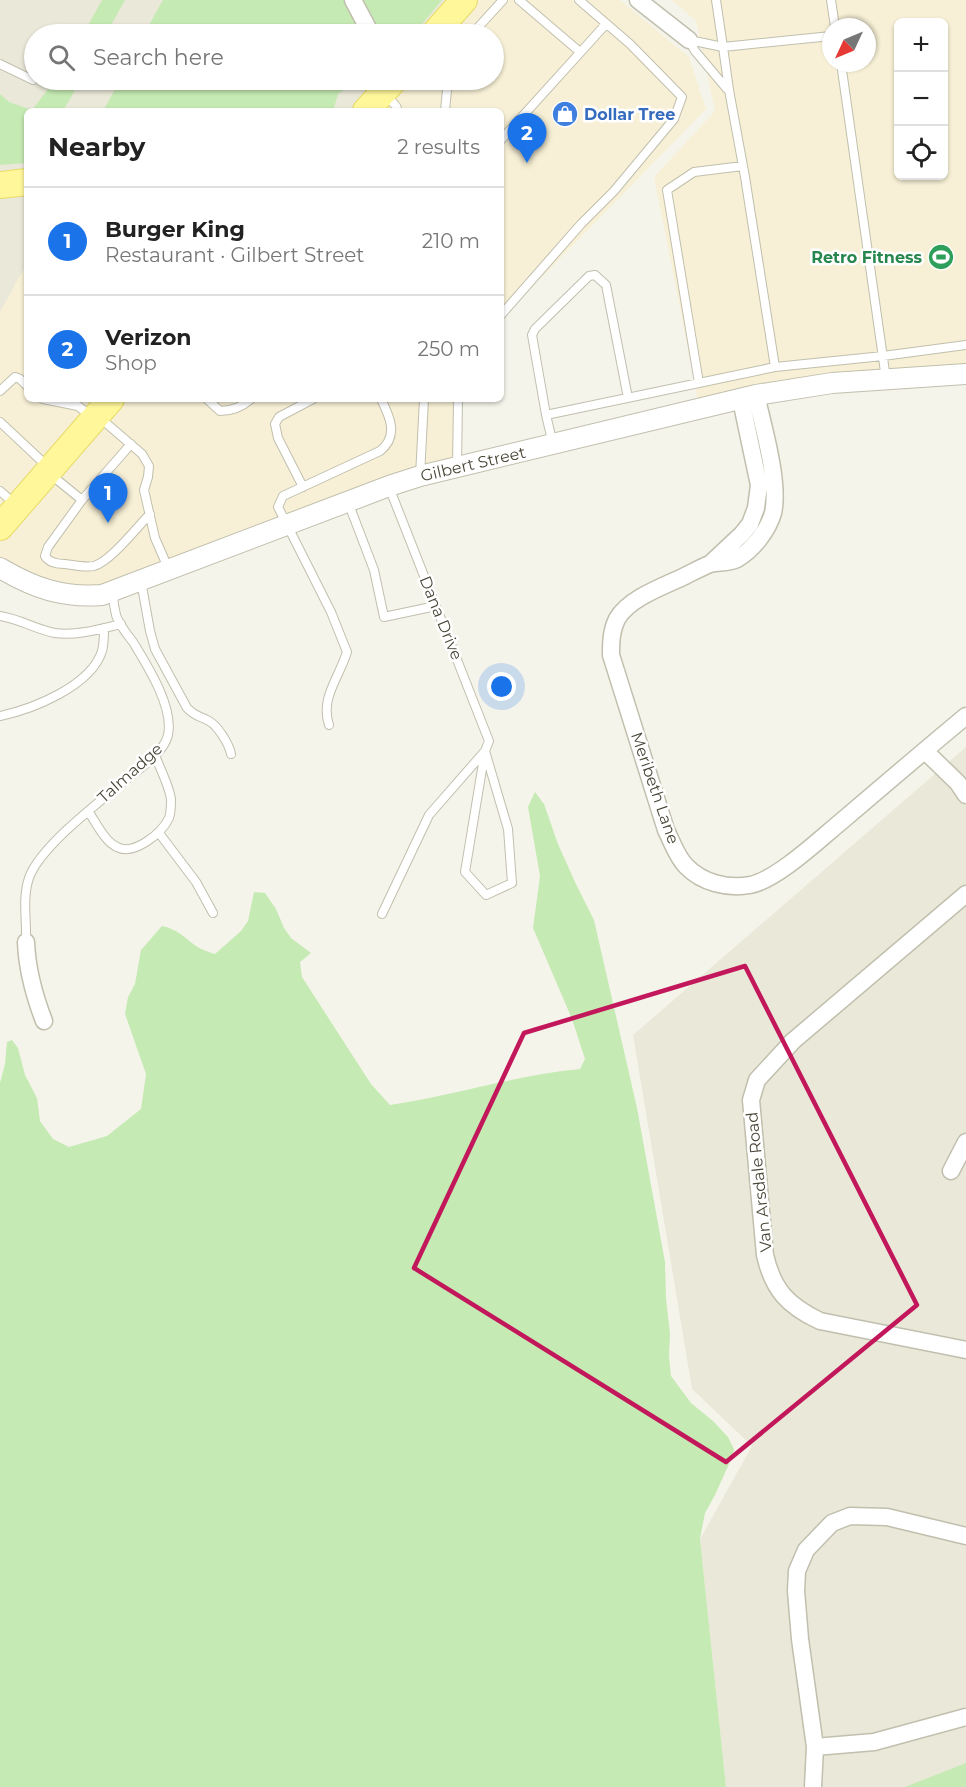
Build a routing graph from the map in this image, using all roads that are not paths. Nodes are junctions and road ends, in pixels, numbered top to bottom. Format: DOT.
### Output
graph roads {
  1 [pos="353,0"];
  2 [pos="464,0"];
  3 [pos="503,0"];
  4 [pos="519,0"];
  5 [pos="579,0"];
  6 [pos="638,0"];
  7 [pos="716,0"];
  8 [pos="831,0"];
  9 [pos="834,18"];
  10 [pos="366,24"];
  11 [pos="443,24"];
  12 [pos="481,24"];
  13 [pos="606,24"];
  14 [pos="822,37"];
  15 [pos="689,40"];
  16 [pos="723,47"];
  17 [pos="580,52"];
  18 [pos="0,64"];
  19 [pos="842,72"];
  20 [pos="24,76"];
  21 [pos="447,90"];
  22 [pos="729,90"];
  23 [pos="381,101"];
  24 [pos="366,108"];
  25 [pos="445,108"];
  26 [pos="504,137"];
  27 [pos="743,166"];
  28 [pos="24,182"];
  29 [pos="0,185"];
  30 [pos="504,312"];
  31 [pos="966,345"];
  32 [pos="883,356"];
  33 [pos="775,367"];
  34 [pos="966,374"];
  35 [pos="886,379"];
  36 [pos="24,383"];
  37 [pos="699,383"];
  38 [pos="0,391"];
  39 [pos="628,398"];
  40 [pos="749,398"];
  41 [pos="59,402"];
  42 [pos="210,402"];
  43 [pos="248,402"];
  44 [pos="307,402"];
  45 [pos="382,402"];
  46 [pos="424,402"];
  47 [pos="458,402"];
  48 [pos="100,411"];
  49 [pos="546,415"];
  50 [pos="0,422"];
  51 [pos="131,444"];
  52 [pos="553,445"];
  53 [pos="457,467"];
  54 [pos="49,470"];
  55 [pos="420,476"];
  56 [pos="303,486"];
  57 [pos="388,486"];
  58 [pos="9,499"];
  59 [pos="82,500"];
  60 [pos="348,501"];
  61 [pos="150,514"];
  62 [pos="287,525"];
  63 [pos="0,527"];
  64 [pos="0,568"];
  65 [pos="169,570"];
  66 [pos="141,581"];
  67 [pos="113,592"];
  68 [pos="436,606"];
  69 [pos="0,616"];
  70 [pos="121,624"];
  71 [pos="104,628"];
  72 [pos="0,716"];
  73 [pos="966,716"];
  74 [pos="329,725"];
  75 [pos="485,750"];
  76 [pos="925,751"];
  77 [pos="231,754"];
  78 [pos="155,755"];
  79 [pos="966,795"];
  80 [pos="88,811"];
  81 [pos="159,833"];
  82 [pos="966,894"];
  83 [pos="213,912"];
  84 [pos="382,914"];
  85 [pos="26,942"];
  86 [pos="44,1021"];
  87 [pos="966,1142"];
  88 [pos="951,1171"];
  89 [pos="966,1350"];
  90 [pos="966,1536"];
  91 [pos="966,1717"];
  92 [pos="815,1747"];
  93 [pos="813,1787"];
  1 -- 10 [label="street"];
  2 -- 11 [label="main road"];
  3 -- 12 [label="lane"];
  4 -- 17 [label="lane"];
  5 -- 13 [label="lane"];
  6 -- 15 [label="street"];
  7 -- 16 [label="lane"];
  8 -- 9 [label="lane"];
  13 -- 17 [label="lane"];
  13 -- 30 [label="lane"];
  14 -- 16 [label="lane"];
  15 -- 16 [label="lane"];
  15 -- 22 [label="lane"];
  16 -- 22 [label="lane"];
  17 -- 26 [label="lane"];
  18 -- 20 [label="lane"];
  19 -- 32 [label="lane"];
  21 -- 25 [label="lane"];
  22 -- 27 [label="lane"];
  23 -- 24 [label="main road"];
  27 -- 33 [label="lane"];
  27 -- 37 [label="lane"];
  28 -- 29 [label="main road"];
  31 -- 32 [label="lane"];
  32 -- 33 [label="lane"];
  32 -- 35 [label="lane"];
  33 -- 37 [label="lane"];
  34 -- 35 [label="street, Gilbert Street"];
  35 -- 40 [label="street, Gilbert Street"];
  36 -- 38 [label="lane"];
  37 -- 39 [label="lane"];
  39 -- 49 [label="lane"];
  39 -- 49 [label="lane"];
  40 -- 52 [label="street, Gilbert Street"];
  40 -- 76 [label="street, Meribeth Lane"];
  41 -- 48 [label="lane"];
  42 -- 43 [label="lane"];
  44 -- 56 [label="lane"];
  45 -- 56 [label="lane"];
  46 -- 55 [label="lane"];
  47 -- 53 [label="lane"];
  48 -- 51 [label="lane"];
  48 -- 54 [label="main road"];
  49 -- 52 [label="lane"];
  50 -- 54 [label="lane"];
  51 -- 59 [label="lane"];
  51 -- 61 [label="lane"];
  52 -- 53 [label="street, Gilbert Street"];
  53 -- 55 [label="street, Gilbert Street"];
  54 -- 58 [label="main road"];
  54 -- 59 [label="lane"];
  55 -- 57 [label="street, Gilbert Street"];
  56 -- 62 [label="lane"];
  57 -- 60 [label="street, Gilbert Street"];
  57 -- 68 [label="lane, Dana Drive"];
  58 -- 63 [label="main road"];
  59 -- 61 [label="lane"];
  60 -- 62 [label="street, Gilbert Street"];
  60 -- 68 [label="lane"];
  61 -- 65 [label="lane"];
  62 -- 65 [label="street, Gilbert Street"];
  62 -- 74 [label="lane"];
  64 -- 67 [label="street, Gilbert Street"];
  65 -- 66 [label="street, Gilbert Street"];
  66 -- 67 [label="street, Gilbert Street"];
  66 -- 77 [label="lane"];
  67 -- 70 [label="lane, Talmadge"];
  68 -- 75 [label="lane, Dana Drive"];
  69 -- 71 [label="lane"];
  70 -- 71 [label="lane"];
  70 -- 78 [label="lane, Talmadge"];
  71 -- 72 [label="lane"];
  73 -- 76 [label="street, Meribeth Lane"];
  75 -- 75 [label="lane"];
  75 -- 84 [label="lane"];
  76 -- 79 [label="street"];
  78 -- 80 [label="lane, Talmadge"];
  78 -- 81 [label="lane"];
  80 -- 81 [label="lane"];
  80 -- 85 [label="lane, Talmadge"];
  81 -- 83 [label="lane"];
  82 -- 89 [label="street, Van Arsdale Road"];
  85 -- 86 [label="street"];
  87 -- 88 [label="street"];
  90 -- 92 [label="street"];
  91 -- 92 [label="street"];
  92 -- 93 [label="street"];
}
